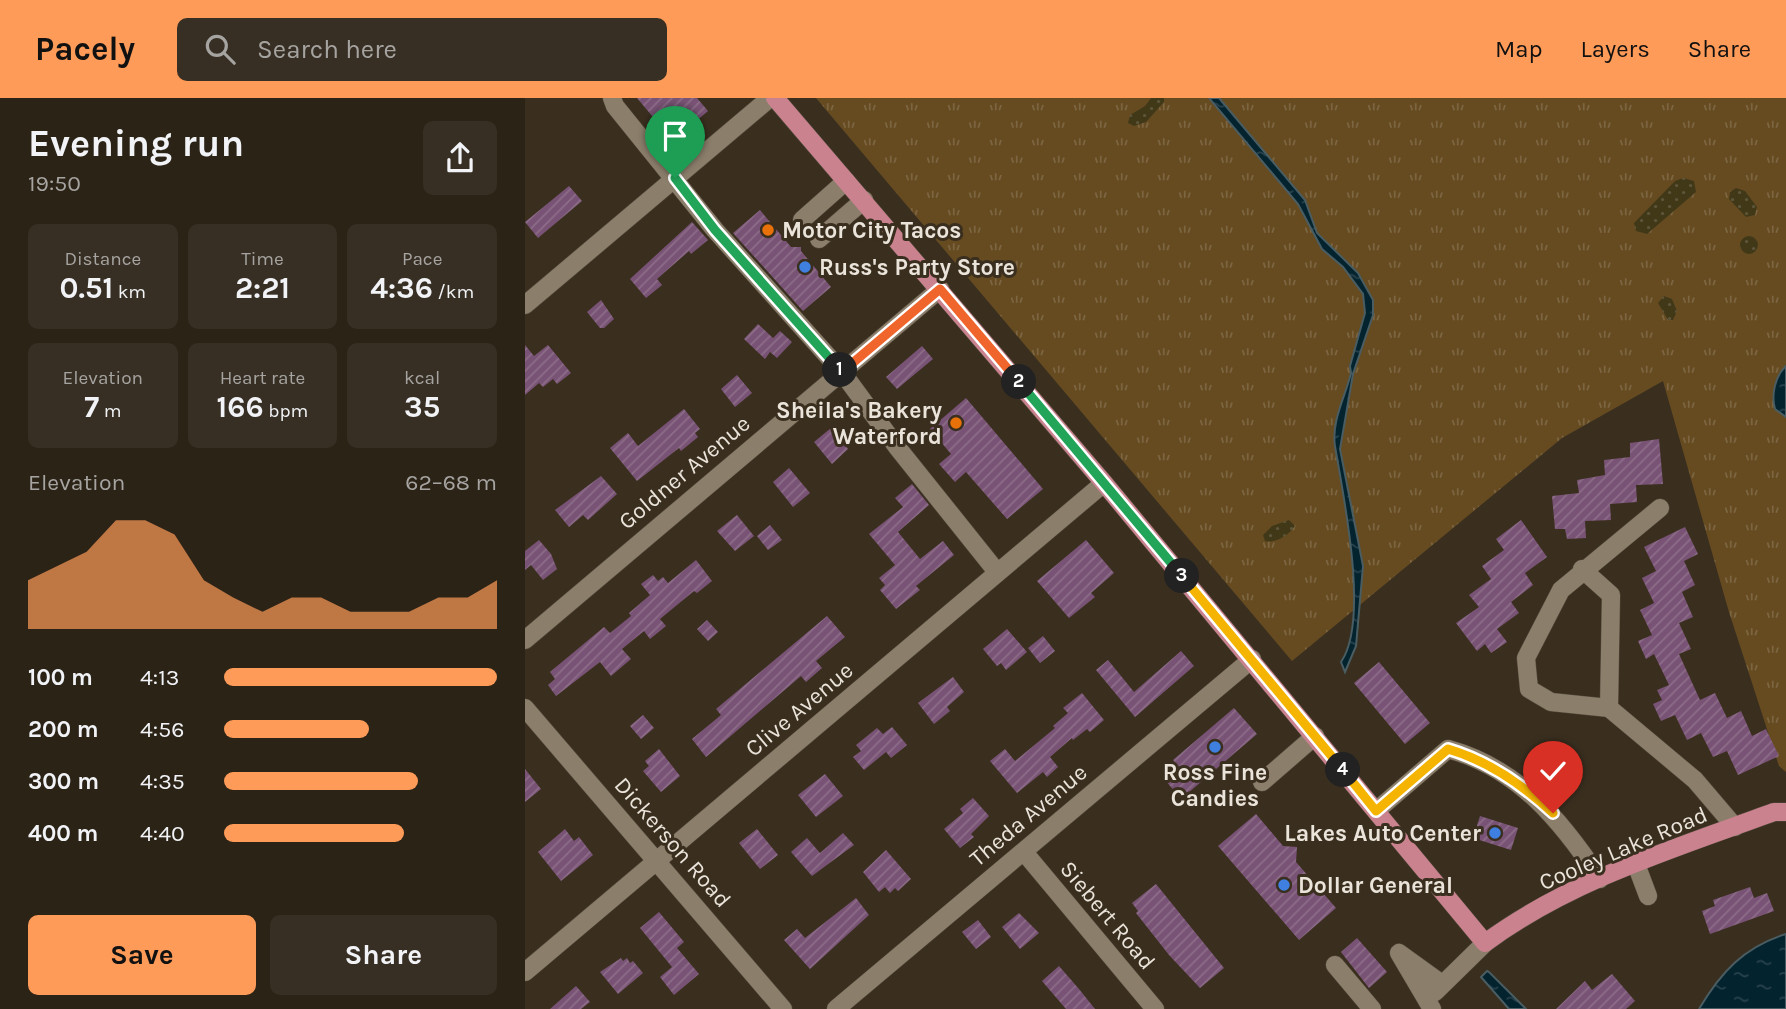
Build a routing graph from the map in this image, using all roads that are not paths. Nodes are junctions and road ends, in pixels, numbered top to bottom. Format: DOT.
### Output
graph roads {
  1 [pos="612,98"];
  2 [pos="772,98"];
  3 [pos="675,178"];
  4 [pos="846,181"];
  5 [pos="864,201"];
  6 [pos="802,220"];
  7 [pos="819,239"];
  8 [pos="940,289"];
  9 [pos="525,305"];
  10 [pos="842,372"];
  11 [pos="1104,483"];
  12 [pos="1660,508"];
  13 [pos="1582,569"];
  14 [pos="997,572"];
  15 [pos="525,640"];
  16 [pos="1252,659"];
  17 [pos="525,708"];
  18 [pos="1609,708"];
  19 [pos="1315,736"];
  20 [pos="1262,782"];
  21 [pos="1376,811"];
  22 [pos="1786,812"];
  23 [pos="1735,827"];
  24 [pos="1024,852"];
  25 [pos="658,862"];
  26 [pos="1636,864"];
  27 [pos="1600,879"];
  28 [pos="1649,896"];
  29 [pos="1485,943"];
  30 [pos="1335,965"];
  31 [pos="525,972"];
  32 [pos="1442,984"];
  33 [pos="1426,1007"];
  34 [pos="783,1009"];
  35 [pos="836,1009"];
  36 [pos="1155,1009"];
  37 [pos="1372,1009"];
  1 -- 3 [label="street"];
  2 -- 3 [label="street"];
  2 -- 4 [label="main road"];
  3 -- 9 [label="street"];
  3 -- 10 [label="street"];
  4 -- 5 [label="main road"];
  4 -- 6 [label="street"];
  5 -- 7 [label="street"];
  5 -- 8 [label="main road"];
  8 -- 10 [label="street, Goldner Avenue"];
  8 -- 11 [label="main road"];
  10 -- 14 [label="street"];
  10 -- 15 [label="street, Goldner Avenue"];
  11 -- 14 [label="street, Clive Avenue"];
  11 -- 16 [label="main road"];
  12 -- 13 [label="street"];
  13 -- 18 [label="street"];
  13 -- 18 [label="street"];
  14 -- 25 [label="street, Clive Avenue"];
  16 -- 19 [label="main road"];
  16 -- 24 [label="street, Theda Avenue"];
  17 -- 25 [label="street, Dickerson Road"];
  18 -- 23 [label="street"];
  19 -- 20 [label="street"];
  19 -- 21 [label="main road"];
  21 -- 27 [label="street"];
  21 -- 29 [label="main road"];
  22 -- 23 [label="main road, Cooley Lake Road"];
  23 -- 26 [label="main road, Cooley Lake Road"];
  24 -- 35 [label="street, Theda Avenue"];
  24 -- 36 [label="street, Siebert Road"];
  25 -- 31 [label="street, Clive Avenue"];
  25 -- 34 [label="street, Dickerson Road"];
  26 -- 27 [label="main road, Cooley Lake Road"];
  26 -- 28 [label="street"];
  27 -- 29 [label="main road, Cooley Lake Road"];
  29 -- 32 [label="street"];
  30 -- 37 [label="street"];
  32 -- 33 [label="street"];
  32 -- 33 [label="street"];
}
